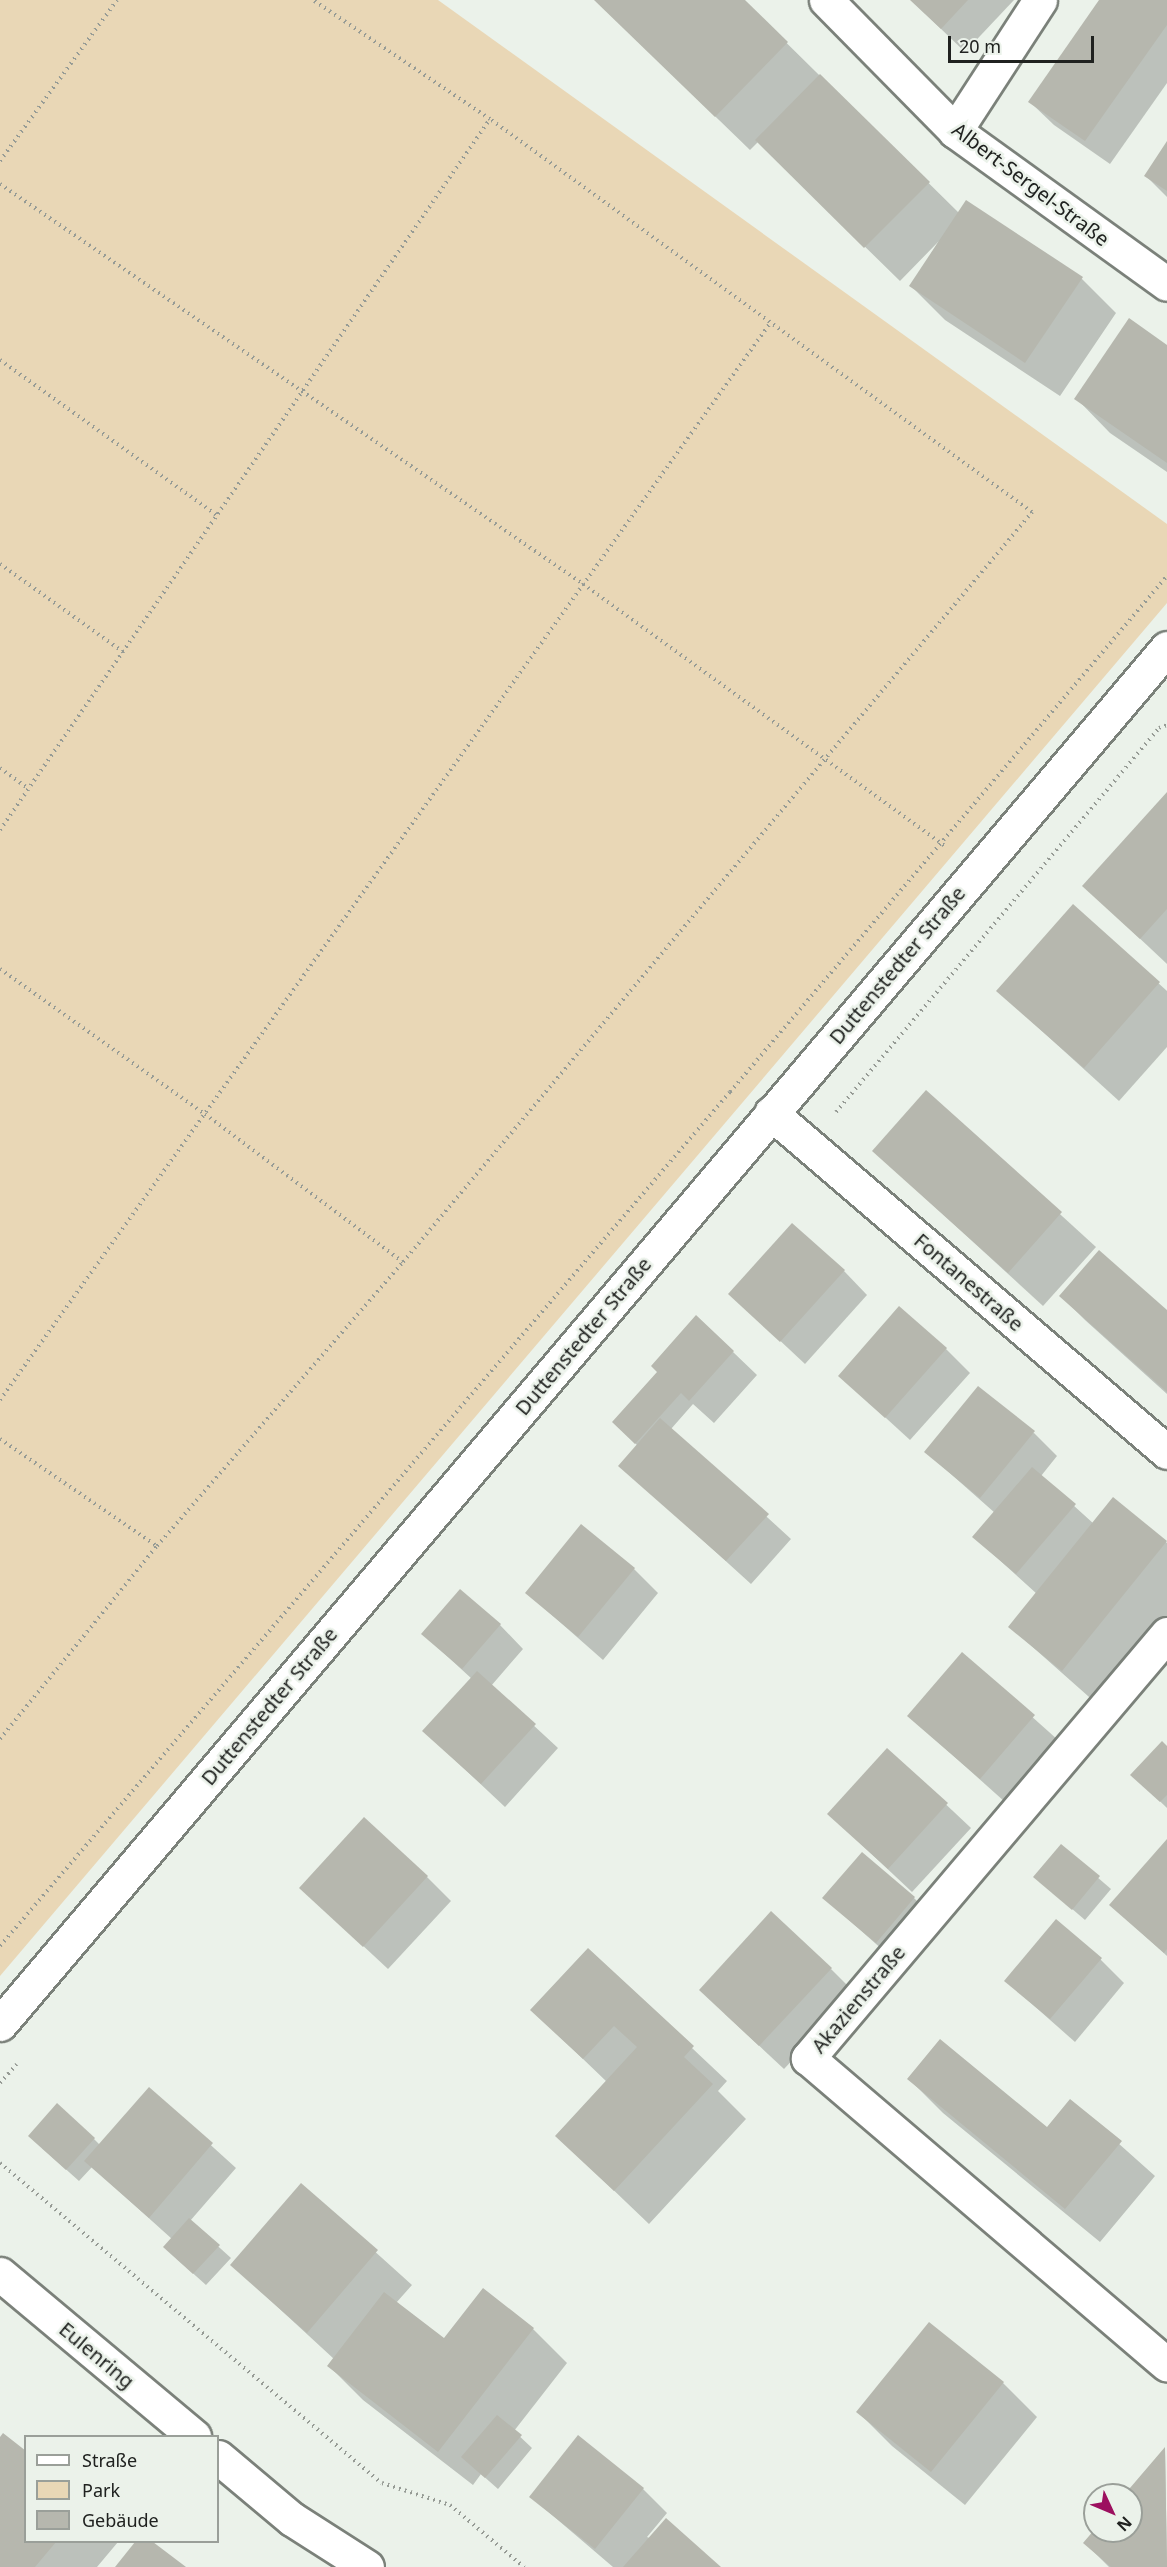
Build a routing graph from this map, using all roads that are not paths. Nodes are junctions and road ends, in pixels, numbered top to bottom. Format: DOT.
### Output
graph roads {
  1 [pos="826,0"];
  2 [pos="1040,0"];
  3 [pos="955,131"];
  4 [pos="1167,284"];
  5 [pos="1167,648"];
  6 [pos="771,1113"];
  7 [pos="1167,1452"];
  8 [pos="1167,1634"];
  9 [pos="0,2024"];
  10 [pos="0,2274"];
  11 [pos="1167,2365"];
  12 [pos="193,2435"];
  13 [pos="219,2458"];
  14 [pos="367,2567"];
  1 -- 3 [label="street, Albert-Sergel-Straße"];
  2 -- 3 [label="street"];
  3 -- 4 [label="street, Albert-Sergel-Straße"];
  5 -- 6 [label="street, Duttenstedter Straße"];
  6 -- 7 [label="street, Fontanestraße"];
  6 -- 9 [label="street, Duttenstedter Straße"];
  8 -- 11 [label="street, Akazienstraße"];
  10 -- 12 [label="street, Eulenring"];
  13 -- 14 [label="street"];
}
